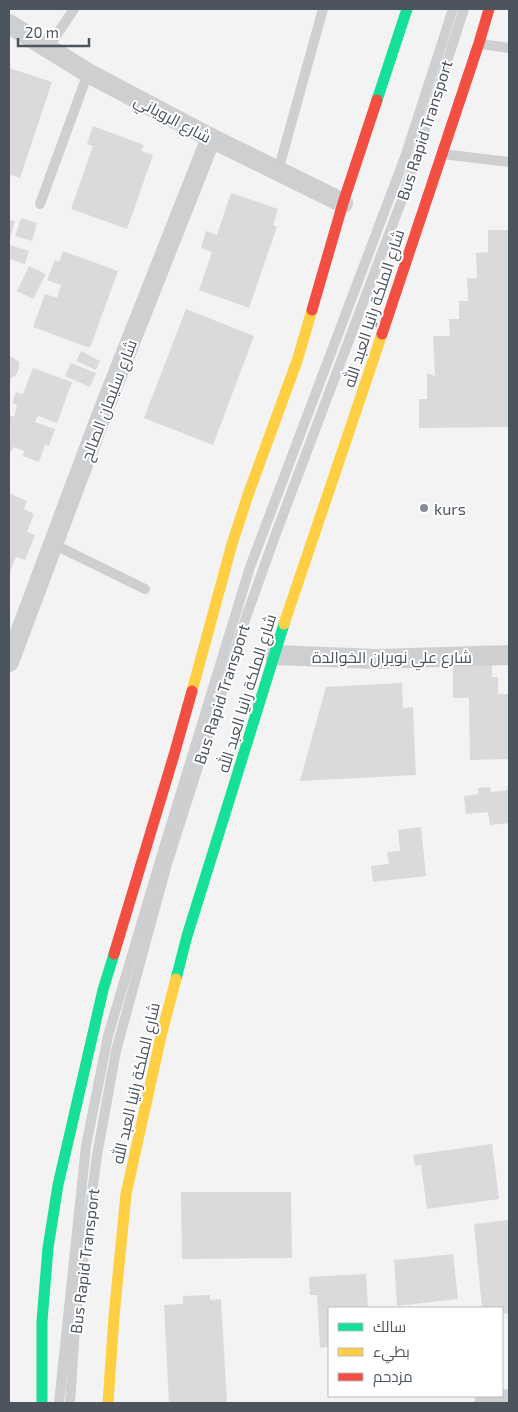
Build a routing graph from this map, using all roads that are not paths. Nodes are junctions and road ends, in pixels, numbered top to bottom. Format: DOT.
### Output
graph roads {
  1 [pos="74,9"];
  2 [pos="322,9"];
  3 [pos="407,9"];
  4 [pos="453,9"];
  5 [pos="464,9"];
  6 [pos="489,9"];
  7 [pos="9,24"];
  8 [pos="479,43"];
  9 [pos="48,48"];
  10 [pos="509,48"];
  11 [pos="88,73"];
  12 [pos="211,138"];
  13 [pos="442,154"];
  14 [pos="509,162"];
  15 [pos="278,171"];
  16 [pos="343,203"];
  17 [pos="40,204"];
  18 [pos="53,544"];
  19 [pos="145,589"];
  20 [pos="275,655"];
  21 [pos="509,655"];
  22 [pos="9,662"];
  23 [pos="509,1399"];
  24 [pos="42,1403"];
  25 [pos="59,1403"];
  26 [pos="70,1403"];
  27 [pos="108,1403"];
  28 [pos="484,1403"];
  1 -- 9 [label="lane"];
  2 -- 15 [label="lane"];
  3 -- 16 [label="main road"];
  4 -- 25 [label="lane, Bus Rapid Transport"];
  5 -- 26 [label="lane, Bus Rapid Transport"];
  6 -- 8 [label="main road, شارع الملكة رانيا العبد الله"];
  7 -- 9 [label="street, شارع الروياني"];
  8 -- 10 [label="lane"];
  8 -- 13 [label="main road, شارع الملكة رانيا العبد الله"];
  9 -- 11 [label="street, شارع الروياني"];
  11 -- 12 [label="street, شارع الروياني"];
  11 -- 17 [label="lane"];
  12 -- 15 [label="street, شارع الروياني"];
  12 -- 18 [label="street, شارع سليمان الصالح"];
  13 -- 14 [label="lane"];
  13 -- 20 [label="main road, شارع الملكة رانيا العبد الله"];
  15 -- 16 [label="street, شارع الروياني"];
  16 -- 24 [label="main road"];
  18 -- 19 [label="lane"];
  18 -- 22 [label="street, شارع سليمان الصالح"];
  20 -- 21 [label="street, شارع علي نويران الخوالدة"];
  20 -- 27 [label="main road, شارع الملكة رانيا العبد الله"];
  23 -- 28 [label="street"];
}
